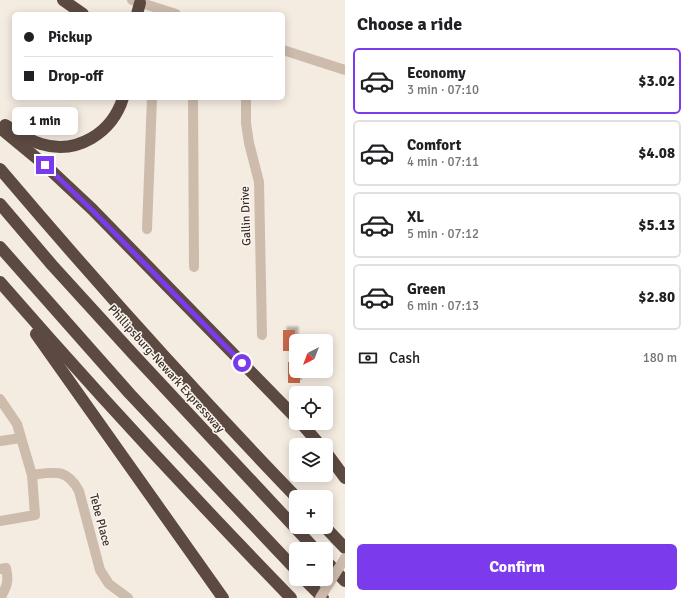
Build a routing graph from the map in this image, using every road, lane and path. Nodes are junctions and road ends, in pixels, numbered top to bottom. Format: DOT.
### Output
graph roads {
  1 [pos="63,0"];
  2 [pos="138,4"];
  3 [pos="80,12"];
  4 [pos="162,12"];
  5 [pos="285,51"];
  6 [pos="345,70"];
  7 [pos="122,100"];
  8 [pos="152,100"];
  9 [pos="193,100"];
  10 [pos="246,100"];
  11 [pos="0,122"];
  12 [pos="0,128"];
  13 [pos="0,168"];
  14 [pos="0,204"];
  15 [pos="148,229"];
  16 [pos="0,247"];
  17 [pos="194,267"];
  18 [pos="0,282"];
  19 [pos="262,335"];
  20 [pos="0,399"];
  21 [pos="289,411"];
  22 [pos="307,430"];
  23 [pos="21,438"];
  24 [pos="314,438"];
  25 [pos="0,442"];
  26 [pos="333,462"];
  27 [pos="32,475"];
  28 [pos="345,478"];
  29 [pos="290,490"];
  30 [pos="0,520"];
  31 [pos="333,533"];
  32 [pos="332,534"];
  33 [pos="308,542"];
  34 [pos="345,543"];
  35 [pos="345,548"];
  36 [pos="345,558"];
  37 [pos="289,563"];
  38 [pos="333,568"];
  39 [pos="0,569"];
  40 [pos="265,572"];
  41 [pos="345,581"];
  42 [pos="310,586"];
  43 [pos="0,598"];
  44 [pos="128,598"];
  45 [pos="222,598"];
  46 [pos="285,598"];
  47 [pos="291,598"];
  48 [pos="321,598"];
  1 -- 3 [label="highway"];
  2 -- 4 [label="street"];
  5 -- 6 [label="street"];
  7 -- 11 [label="highway"];
  8 -- 15 [label="street"];
  9 -- 17 [label="street"];
  10 -- 19 [label="street, Gallin Drive"];
  12 -- 21 [label="highway"];
  13 -- 29 [label="highway, Phillipsburg-Newark Expressway"];
  14 -- 33 [label="highway, Phillipsburg-Newark Expressway"];
  16 -- 37 [label="highway"];
  18 -- 40 [label="highway"];
  18 -- 45 [label="highway"];
  20 -- 23 [label="street"];
  22 -- 24 [label="highway"];
  23 -- 25 [label="street"];
  23 -- 27 [label="street"];
  26 -- 28 [label="highway"];
  27 -- 30 [label="street"];
  27 -- 44 [label="street, Tebe Place"];
  31 -- 34 [label="highway"];
  32 -- 35 [label="highway"];
  36 -- 48 [label="street, bridge"];
  38 -- 41 [label="highway"];
  39 -- 43 [label="street"];
  40 -- 46 [label="highway"];
  40 -- 47 [label="highway"];
  42 -- 48 [label="highway"];
}
